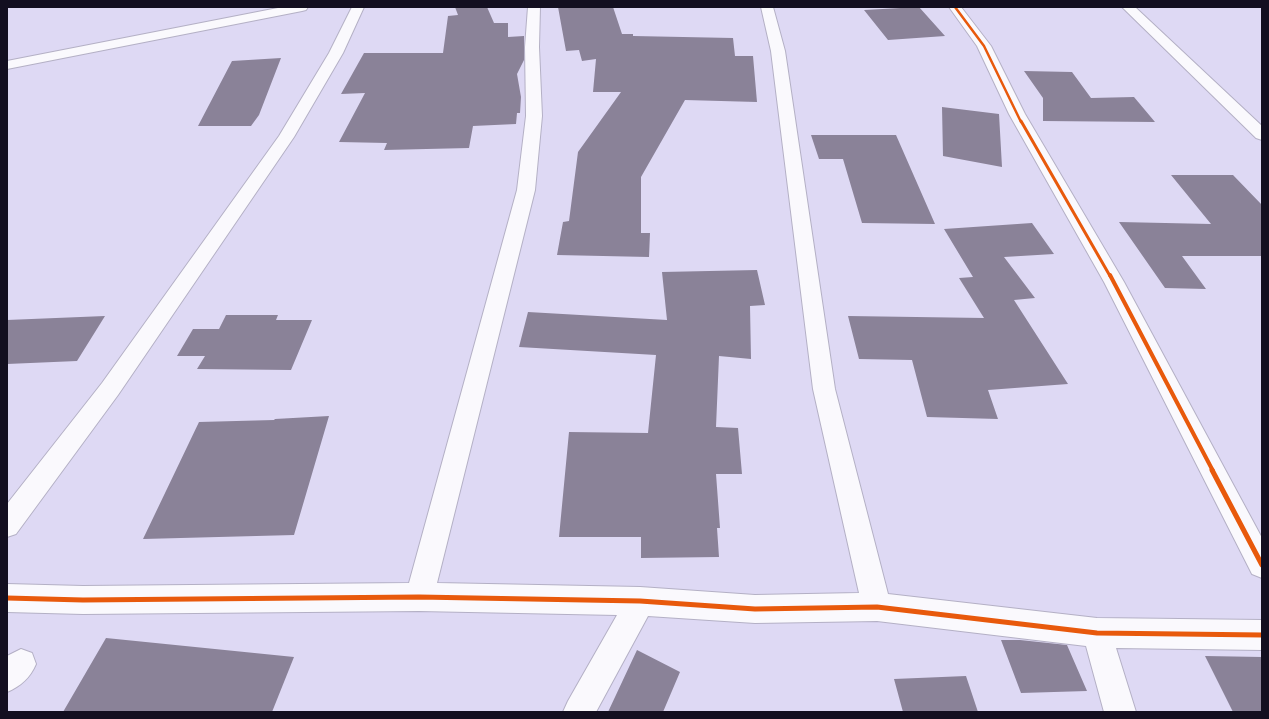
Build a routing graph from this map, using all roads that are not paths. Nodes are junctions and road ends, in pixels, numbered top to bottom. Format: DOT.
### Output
graph roads {
  1 [pos="302,7"];
  2 [pos="358,7"];
  3 [pos="534,7"];
  4 [pos="767,7"];
  5 [pos="955,7"];
  6 [pos="1128,7"];
  7 [pos="7,65"];
  8 [pos="1262,135"];
  9 [pos="7,525"];
  10 [pos="1262,565"];
  11 [pos="419,597"];
  12 [pos="7,598"];
  13 [pos="640,602"];
  14 [pos="877,607"];
  15 [pos="1097,634"];
  16 [pos="1262,635"];
  17 [pos="579,712"];
  18 [pos="1120,712"];
  1 -- 7 [label="street"];
  2 -- 9 [label="street"];
  3 -- 11 [label="street"];
  4 -- 14 [label="street"];
  5 -- 10 [label="street"];
  6 -- 8 [label="street"];
  11 -- 12 [label="street"];
  11 -- 13 [label="street"];
  13 -- 14 [label="street"];
  13 -- 17 [label="street"];
  14 -- 15 [label="street"];
  15 -- 16 [label="street"];
  15 -- 18 [label="street"];
}
